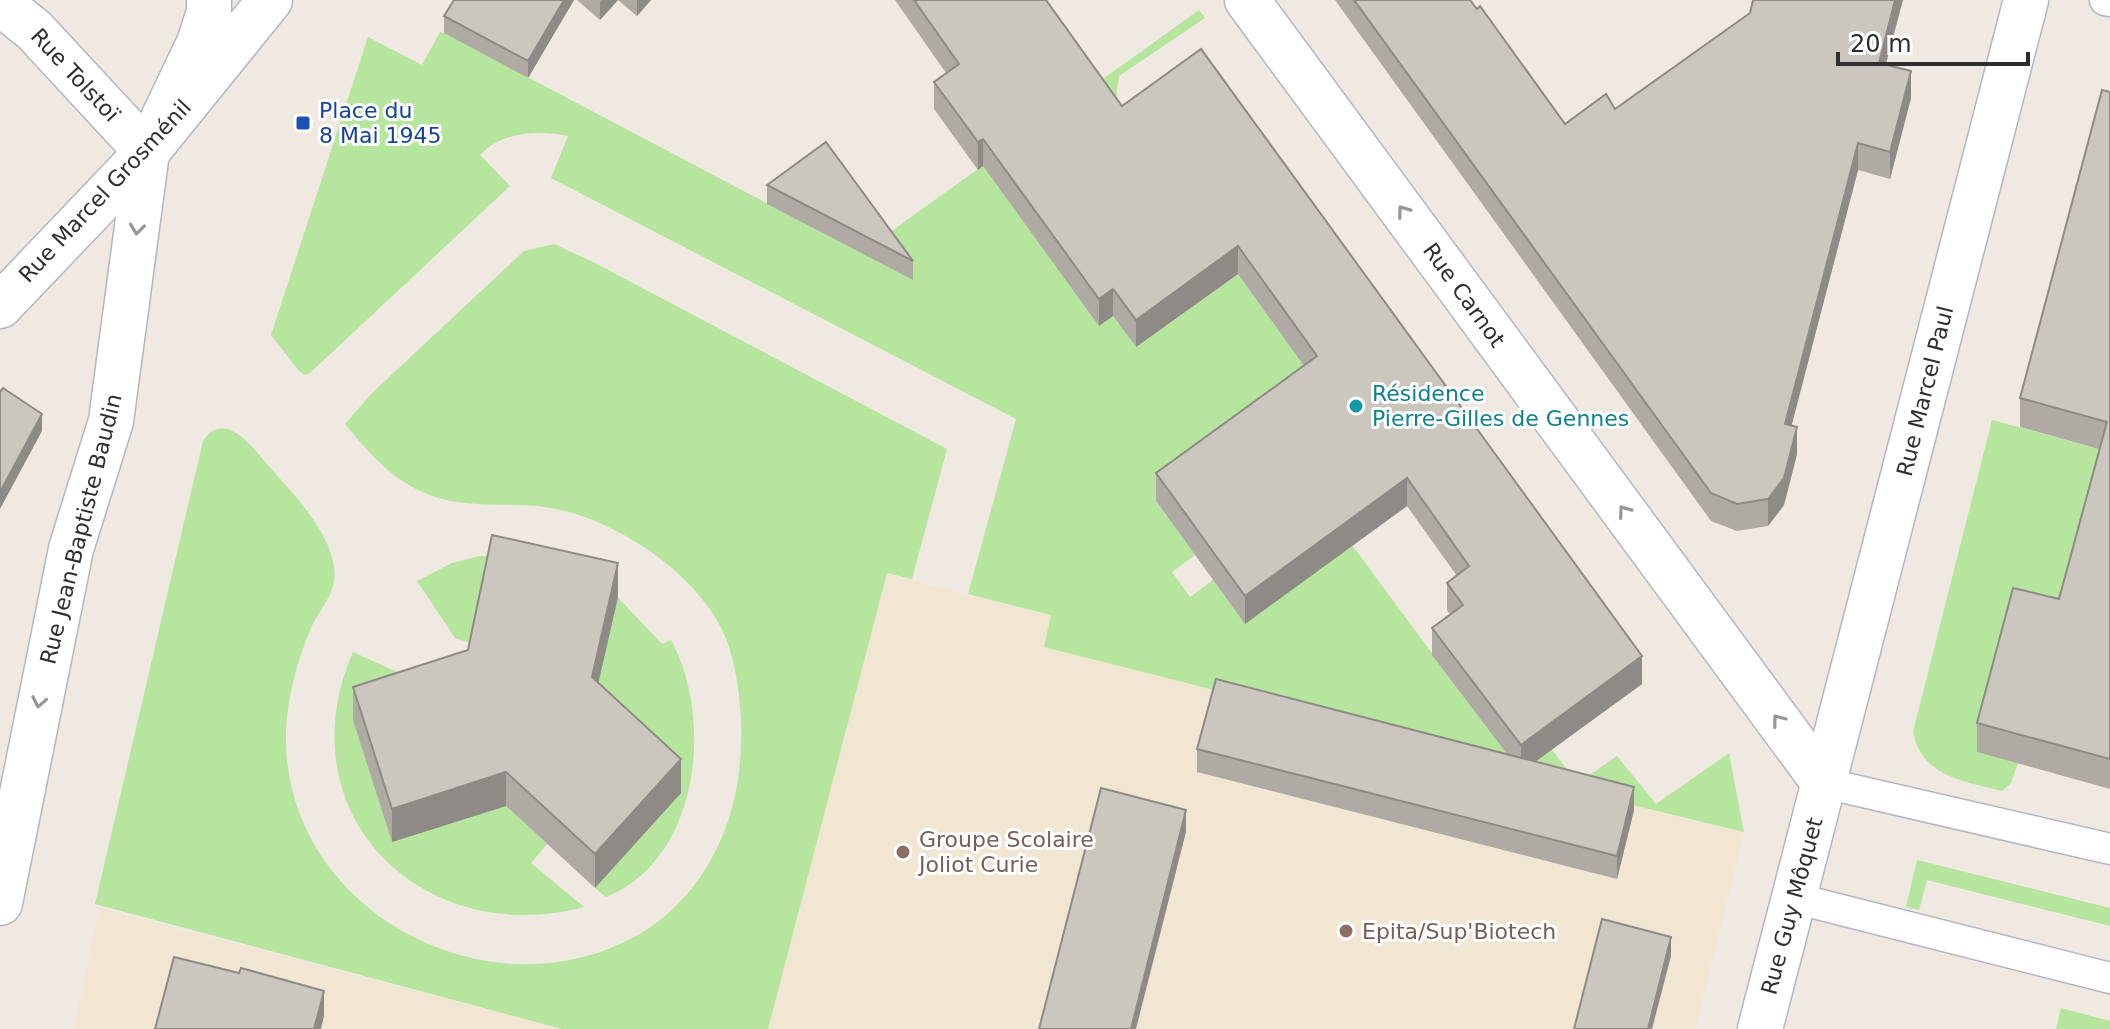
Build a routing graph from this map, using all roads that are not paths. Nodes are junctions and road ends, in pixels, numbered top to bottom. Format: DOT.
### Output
graph roads {
  1 [pos="209,0"];
  2 [pos="270,0"];
  3 [pos="1247,0"];
  4 [pos="2026,0"];
  5 [pos="0,3"];
  6 [pos="147,152"];
  7 [pos="0,306"];
  8 [pos="1824,783"];
  9 [pos="2110,849"];
  10 [pos="1794,898"];
  11 [pos="0,903"];
  12 [pos="2110,978"];
  13 [pos="1760,1029"];
  1 -- 6 [label="street"];
  2 -- 6 [label="street, Rue Marcel Grosménil"];
  8 -- 3 [label="street, Rue Carnot, one-way"];
  4 -- 8 [label="street, Rue Marcel Paul"];
  5 -- 6 [label="street, Rue Tolstoï"];
  6 -- 7 [label="street, Rue Marcel Grosménil"];
  6 -- 11 [label="street, Rue Jean-Baptiste Baudin, one-way"];
  8 -- 9 [label="lane"];
  8 -- 10 [label="street, Rue Guy Môquet"];
  10 -- 12 [label="lane"];
  10 -- 13 [label="street, Rue Guy Môquet"];
}
